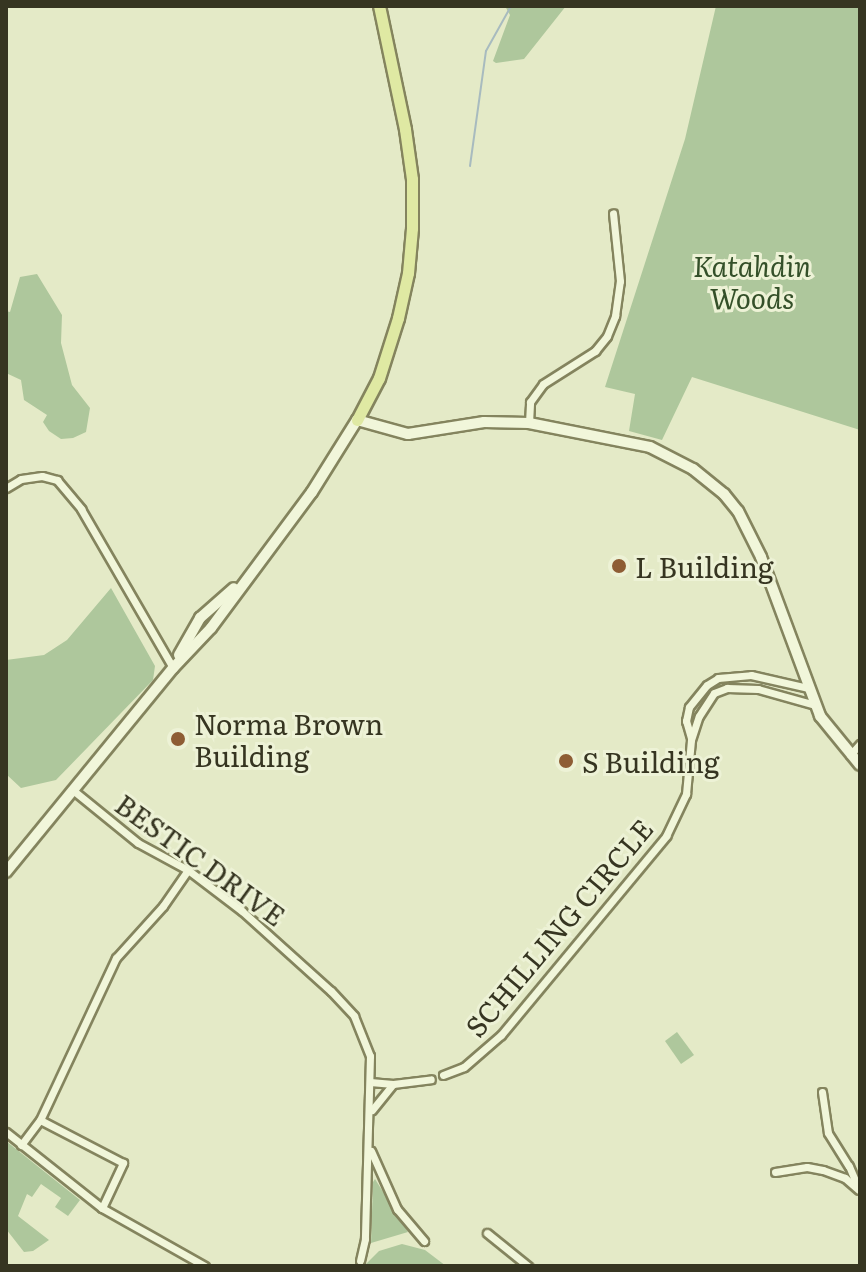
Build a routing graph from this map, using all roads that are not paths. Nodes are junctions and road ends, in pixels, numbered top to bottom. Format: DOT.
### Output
graph roads {
  1 [pos="379,6"];
  2 [pos="613,213"];
  3 [pos="357,420"];
  4 [pos="529,423"];
  5 [pos="6,488"];
  6 [pos="249,574"];
  7 [pos="173,668"];
  8 [pos="808,688"];
  9 [pos="815,705"];
  10 [pos="691,740"];
  11 [pos="860,744"];
  12 [pos="850,755"];
  13 [pos="860,765"];
  14 [pos="74,791"];
  15 [pos="188,870"];
  16 [pos="6,872"];
  17 [pos="443,1075"];
  18 [pos="431,1079"];
  19 [pos="370,1082"];
  20 [pos="393,1084"];
  21 [pos="822,1092"];
  22 [pos="371,1112"];
  23 [pos="40,1120"];
  24 [pos="6,1132"];
  25 [pos="21,1145"];
  26 [pos="369,1147"];
  27 [pos="775,1172"];
  28 [pos="859,1191"];
  29 [pos="102,1208"];
  30 [pos="487,1233"];
  31 [pos="424,1241"];
  32 [pos="360,1260"];
  33 [pos="205,1266"];
  34 [pos="528,1266"];
  1 -- 3 [label="main road"];
  2 -- 4 [label="street"];
  3 -- 4 [label="street"];
  3 -- 6 [label="street"];
  4 -- 8 [label="street"];
  5 -- 7 [label="street"];
  6 -- 7 [label="street"];
  6 -- 7 [label="street"];
  7 -- 14 [label="street"];
  8 -- 9 [label="street"];
  8 -- 10 [label="street, SCHILLING CIRCLE"];
  9 -- 10 [label="street, SCHILLING CIRCLE"];
  9 -- 12 [label="street"];
  10 -- 17 [label="street, SCHILLING CIRCLE"];
  11 -- 12 [label="street"];
  12 -- 13 [label="street"];
  14 -- 15 [label="street, BESTIC DRIVE"];
  14 -- 16 [label="street"];
  15 -- 19 [label="street, BESTIC DRIVE"];
  15 -- 23 [label="street"];
  18 -- 20 [label="street"];
  19 -- 20 [label="street"];
  19 -- 22 [label="street, BESTIC DRIVE"];
  20 -- 22 [label="street"];
  21 -- 28 [label="street"];
  22 -- 26 [label="street, BESTIC DRIVE"];
  23 -- 25 [label="street"];
  23 -- 29 [label="street"];
  24 -- 25 [label="street"];
  25 -- 29 [label="street"];
  26 -- 31 [label="street"];
  26 -- 32 [label="street, BESTIC DRIVE"];
  27 -- 28 [label="street"];
  29 -- 33 [label="street"];
  30 -- 34 [label="street"];
}
